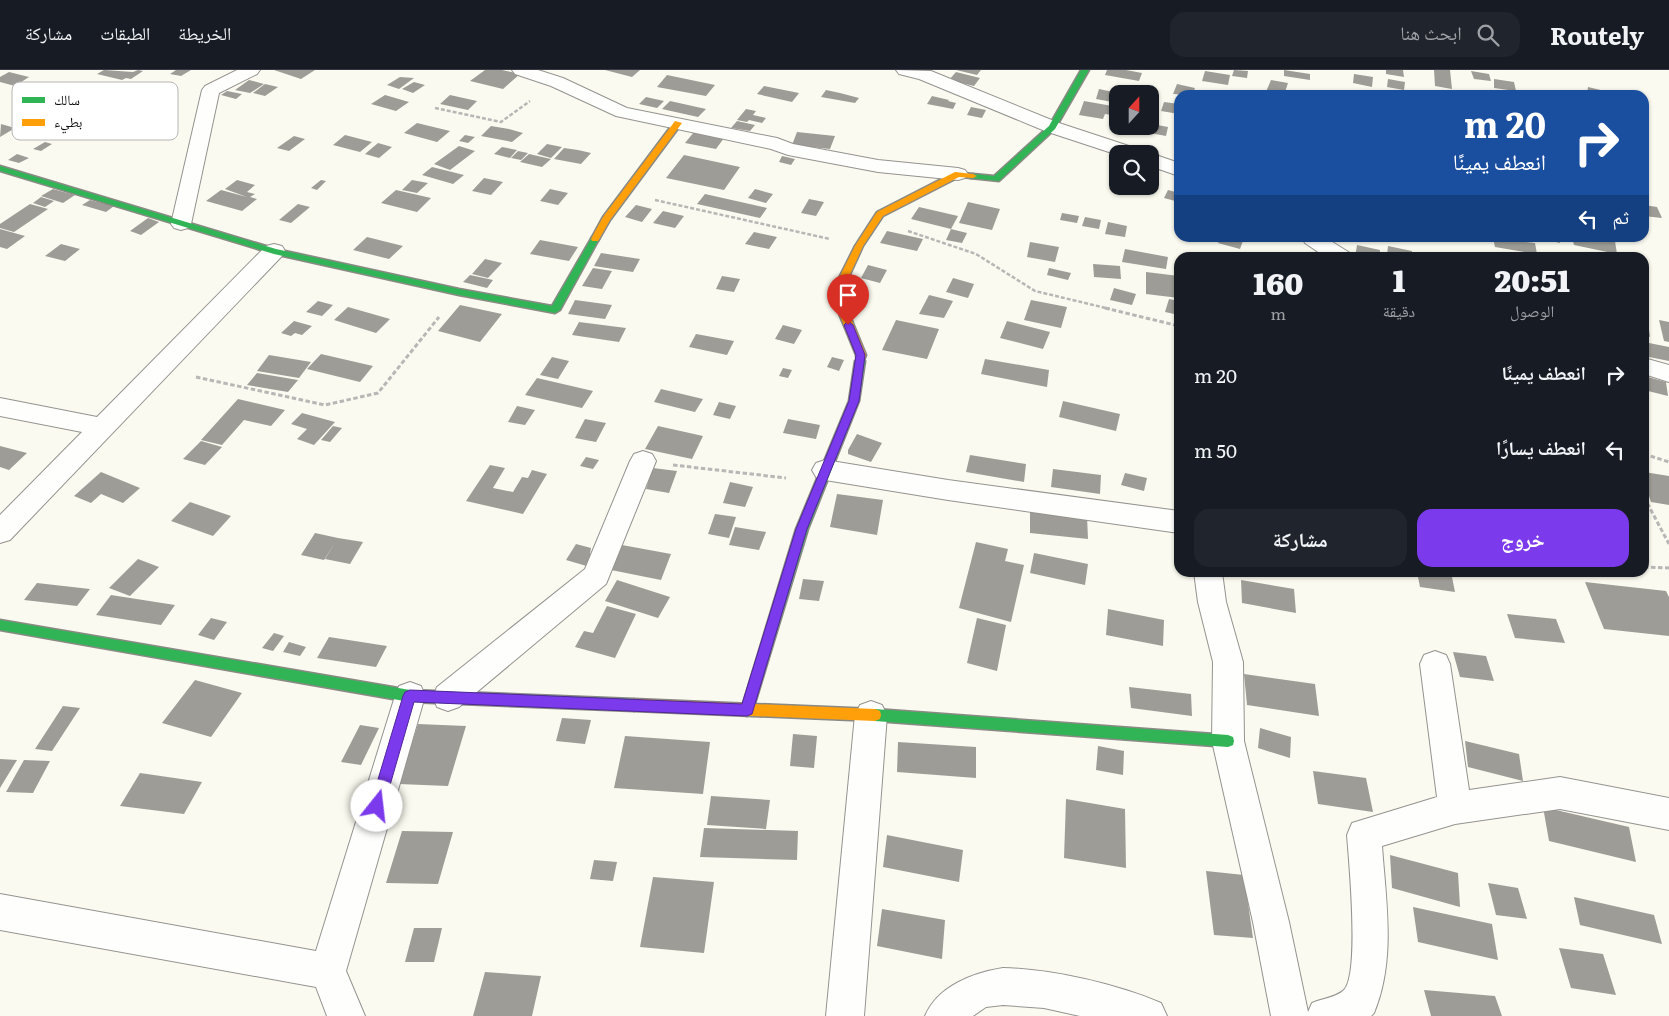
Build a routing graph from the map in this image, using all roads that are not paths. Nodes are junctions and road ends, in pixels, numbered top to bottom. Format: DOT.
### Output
graph roads {
  1 [pos="251,70"];
  2 [pos="521,70"];
  3 [pos="904,70"];
  4 [pos="1085,70"];
  5 [pos="678,123"];
  6 [pos="1052,127"];
  7 [pos="1109,146"];
  8 [pos="1159,162"];
  9 [pos="0,168"];
  10 [pos="1174,168"];
  11 [pos="958,174"];
  12 [pos="181,224"];
  13 [pos="1317,242"];
  14 [pos="274,251"];
  15 [pos="1330,252"];
  16 [pos="1649,368"];
  17 [pos="1669,374"];
  18 [pos="0,407"];
  19 [pos="102,427"];
  20 [pos="643,461"];
  21 [pos="825,470"];
  22 [pos="1174,521"];
  23 [pos="0,532"];
  24 [pos="1209,577"];
  25 [pos="0,625"];
  26 [pos="1435,664"];
  27 [pos="410,696"];
  28 [pos="448,697"];
  29 [pos="747,710"];
  30 [pos="871,715"];
  31 [pos="1228,741"];
  32 [pos="1455,808"];
  33 [pos="1669,814"];
  34 [pos="0,912"];
  35 [pos="328,971"];
  36 [pos="346,1016"];
  37 [pos="845,1016"];
  38 [pos="944,1016"];
  39 [pos="1148,1016"];
  40 [pos="1290,1016"];
  41 [pos="1325,1016"];
  1 -- 12 [label="street"];
  2 -- 5 [label="street"];
  3 -- 6 [label="street"];
  4 -- 6 [label="street"];
  5 -- 11 [label="street"];
  5 -- 14 [label="street"];
  6 -- 7 [label="street"];
  6 -- 11 [label="street"];
  8 -- 10 [label="street"];
  9 -- 12 [label="street"];
  11 -- 21 [label="street"];
  12 -- 14 [label="street"];
  13 -- 15 [label="street"];
  14 -- 19 [label="street"];
  16 -- 17 [label="street"];
  18 -- 19 [label="street"];
  19 -- 23 [label="street"];
  20 -- 28 [label="street"];
  21 -- 22 [label="street"];
  21 -- 29 [label="street"];
  24 -- 31 [label="street"];
  25 -- 27 [label="street"];
  26 -- 32 [label="street"];
  27 -- 28 [label="street"];
  27 -- 35 [label="street"];
  28 -- 29 [label="street"];
  29 -- 30 [label="street"];
  30 -- 31 [label="street"];
  30 -- 37 [label="street"];
  31 -- 40 [label="street"];
  32 -- 33 [label="street"];
  32 -- 41 [label="street"];
  34 -- 35 [label="street"];
  35 -- 36 [label="street"];
  38 -- 39 [label="street"];
}
